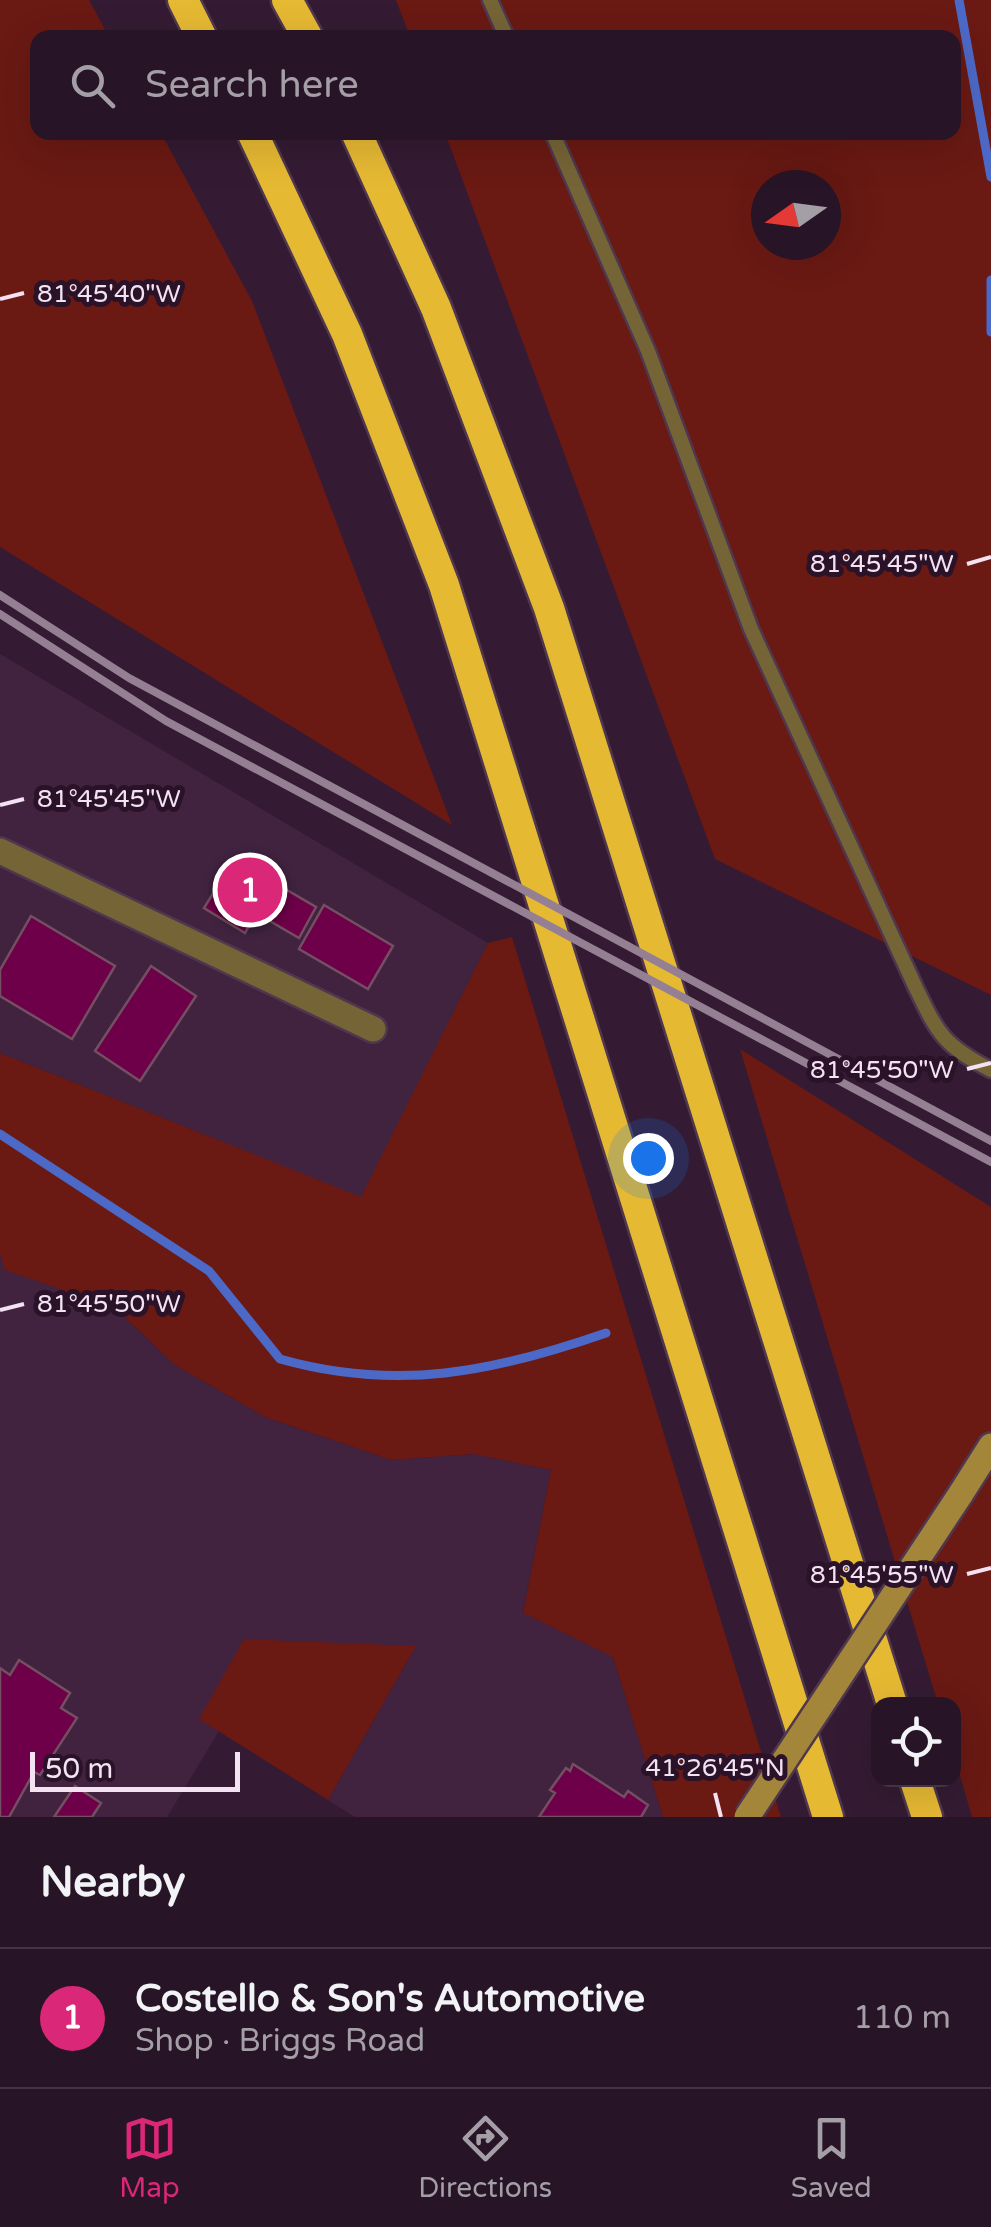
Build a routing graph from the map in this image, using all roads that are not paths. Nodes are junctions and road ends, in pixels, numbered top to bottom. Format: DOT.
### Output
graph roads {
  1 [pos="182,0"];
  2 [pos="287,0"];
  3 [pos="490,0"];
  4 [pos="198,30"];
  5 [pos="304,30"];
  6 [pos="503,30"];
  7 [pos="256,140"];
  8 [pos="360,140"];
  9 [pos="556,140"];
  10 [pos="0,850"];
  11 [pos="372,1028"];
  12 [pos="991,1070"];
  13 [pos="991,1446"];
  14 [pos="890,1697"];
  15 [pos="917,1787"];
  16 [pos="747,1817"];
  17 [pos="828,1817"];
  18 [pos="927,1817"];
  1 -- 4 [label="highway"];
  2 -- 5 [label="highway"];
  3 -- 6 [label="lane"];
  7 -- 17 [label="highway"];
  8 -- 14 [label="highway"];
  9 -- 12 [label="lane"];
  10 -- 11 [label="street"];
  13 -- 16 [label="main road, bridge"];
  15 -- 18 [label="highway"];
}
